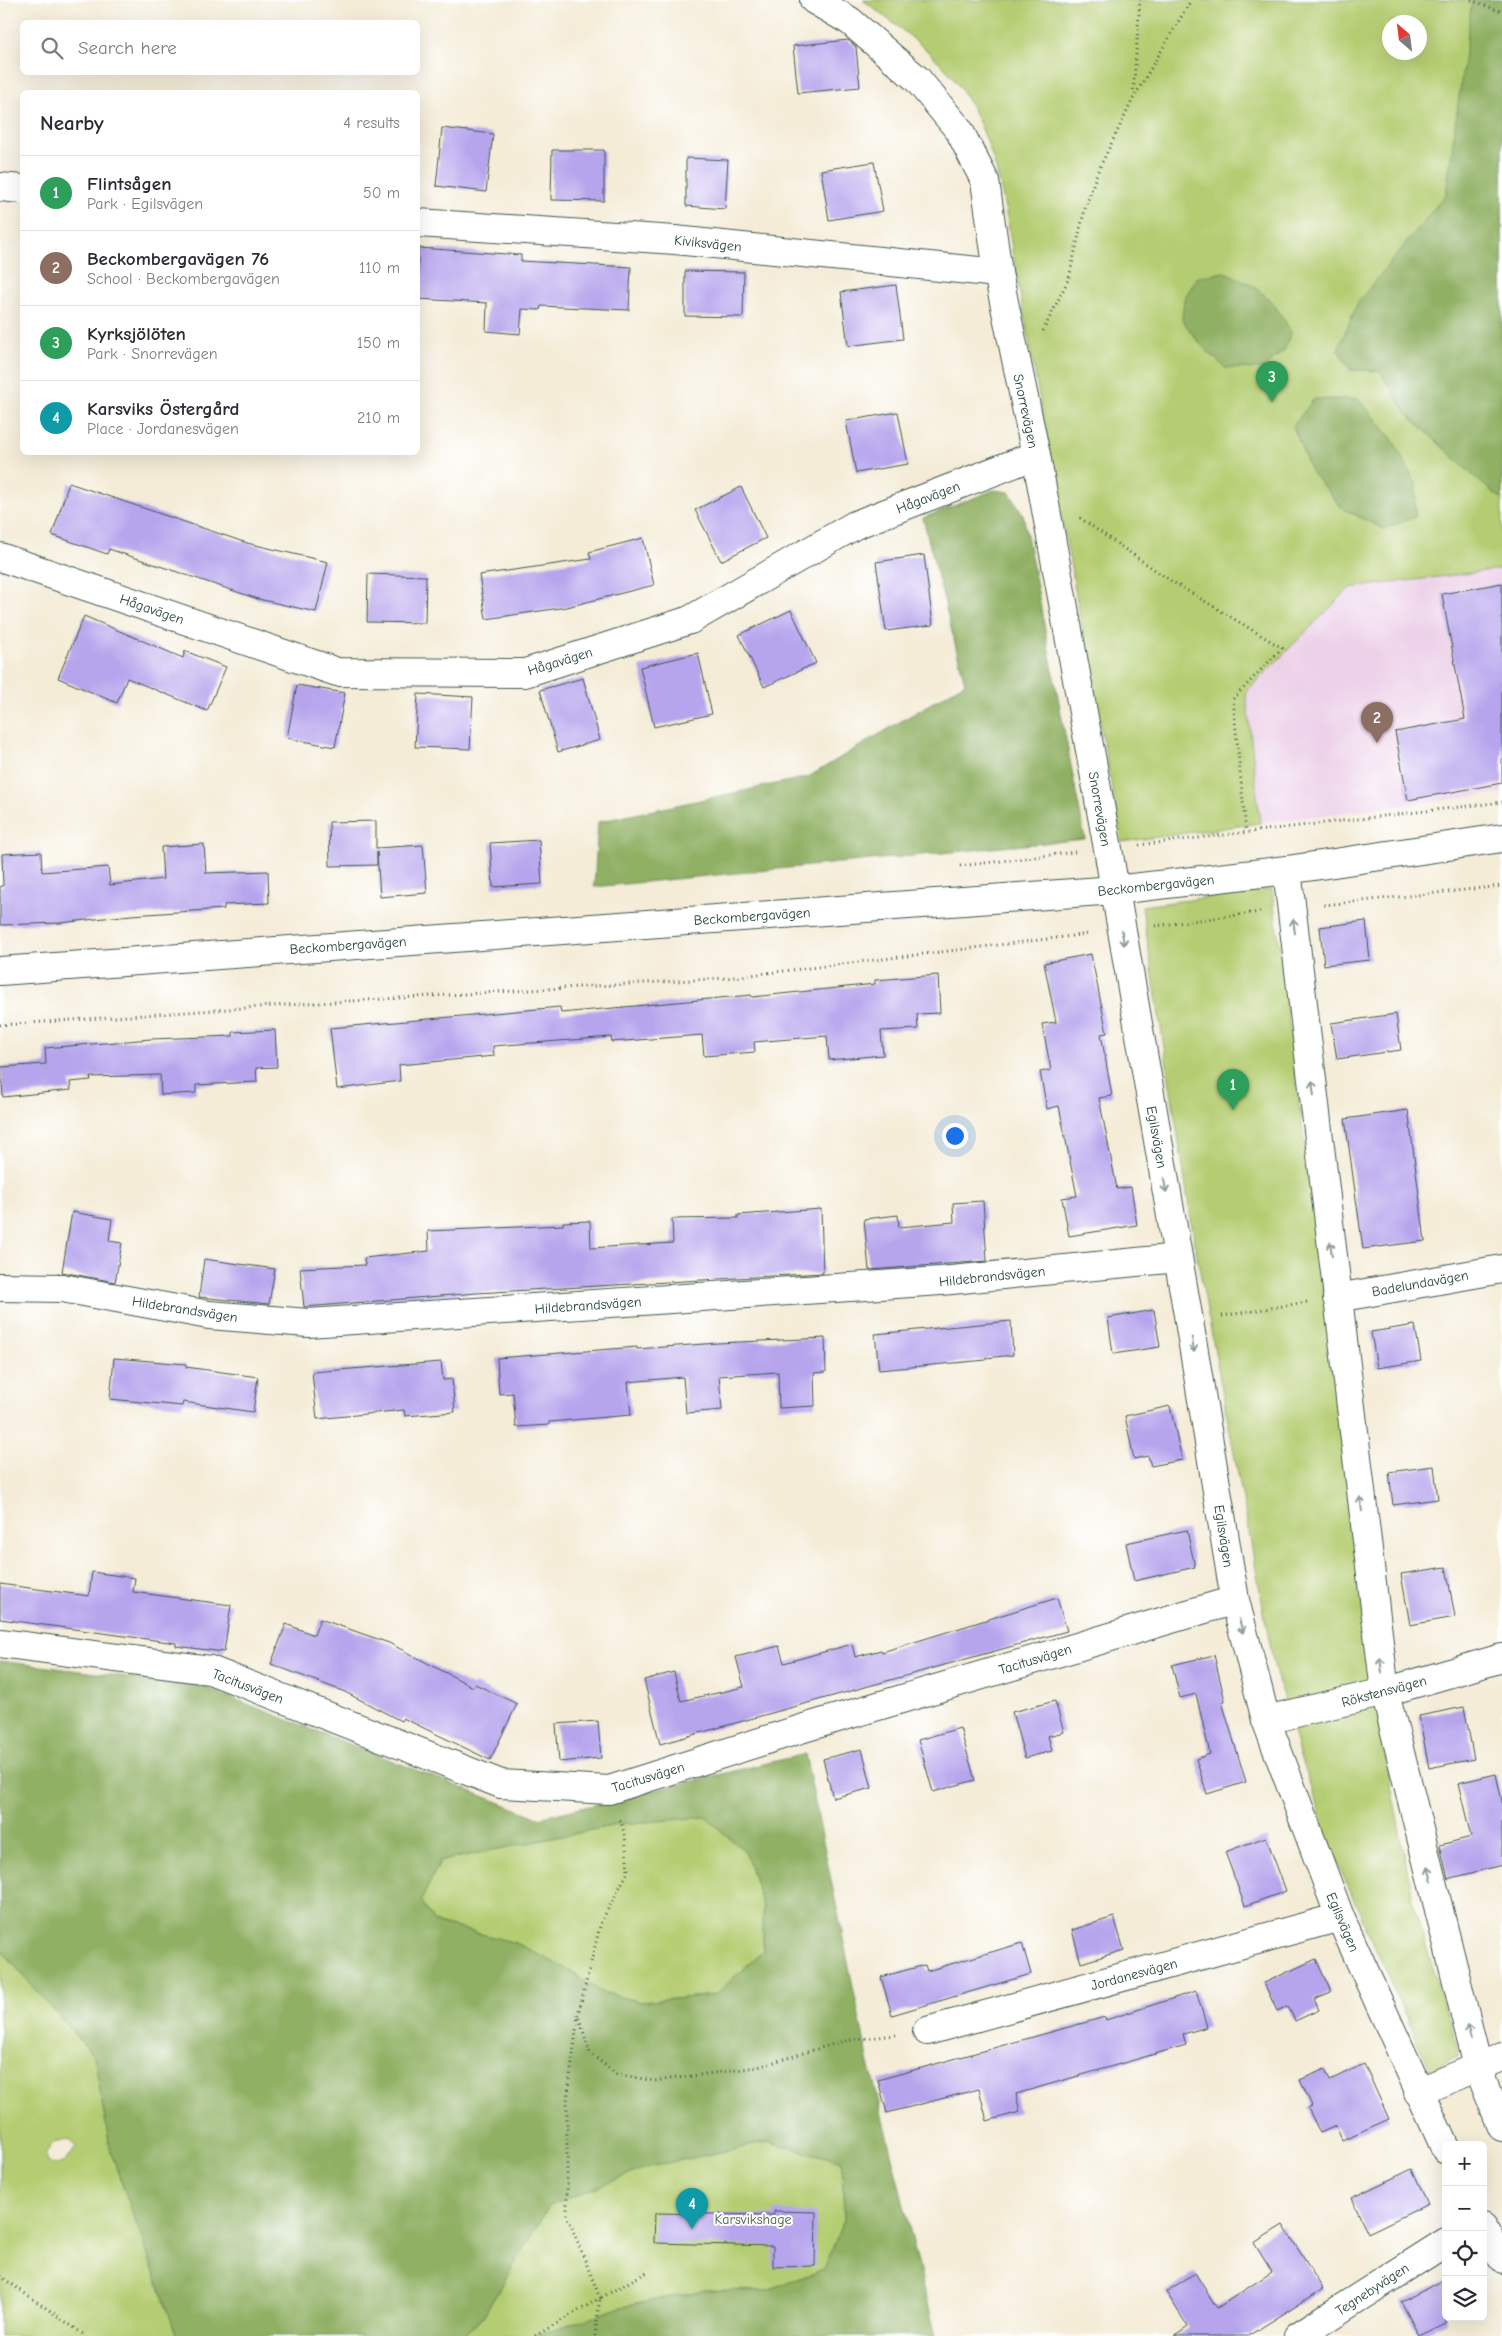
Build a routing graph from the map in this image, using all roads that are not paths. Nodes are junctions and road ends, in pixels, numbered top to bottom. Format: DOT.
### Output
graph roads {
  1 [pos="814,0"];
  2 [pos="0,187"];
  3 [pos="20,189"];
  4 [pos="420,223"];
  5 [pos="998,273"];
  6 [pos="1036,455"];
  7 [pos="0,557"];
  8 [pos="1502,838"];
  9 [pos="1287,870"];
  10 [pos="1115,890"];
  11 [pos="0,970"];
  12 [pos="1178,1258"];
  13 [pos="1502,1269"];
  14 [pos="0,1287"];
  15 [pos="1337,1298"];
  16 [pos="1234,1600"];
  17 [pos="0,1643"];
  18 [pos="1502,1658"];
  19 [pos="1385,1692"];
  20 [pos="1266,1720"];
  21 [pos="1340,1917"];
  22 [pos="927,2031"];
  23 [pos="1490,2062"];
  24 [pos="1418,2092"];
  25 [pos="1502,2127"];
  26 [pos="1442,2142"];
  27 [pos="1485,2231"];
  28 [pos="1442,2245"];
  29 [pos="1502,2259"];
  30 [pos="1298,2336"];
  1 -- 5 [label="street, Snorrevägen"];
  2 -- 3 [label="street"];
  4 -- 5 [label="street, Kiviksvägen"];
  5 -- 6 [label="street, Snorrevägen"];
  6 -- 7 [label="street, Hågavägen"];
  6 -- 10 [label="street, Snorrevägen"];
  8 -- 9 [label="street, Beckombergavägen"];
  9 -- 10 [label="street, Beckombergavägen"];
  15 -- 9 [label="street, one-way"];
  10 -- 11 [label="street, Beckombergavägen"];
  10 -- 12 [label="street, Egilsvägen, one-way"];
  12 -- 14 [label="street, Hildebrandsvägen"];
  12 -- 16 [label="street, Egilsvägen, one-way"];
  13 -- 15 [label="street, Badelundavägen"];
  19 -- 15 [label="street, one-way"];
  16 -- 17 [label="street, Tacitusvägen"];
  16 -- 20 [label="street, Egilsvägen, one-way"];
  18 -- 19 [label="street, Rökstensvägen"];
  19 -- 20 [label="street, Rökstensvägen"];
  23 -- 19 [label="street, one-way"];
  20 -- 21 [label="street, Egilsvägen"];
  21 -- 22 [label="street, Jordanesvägen"];
  21 -- 24 [label="street, Egilsvägen"];
  23 -- 24 [label="street"];
  23 -- 25 [label="street"];
  24 -- 26 [label="street, Egilsvägen"];
  27 -- 29 [label="street"];
  28 -- 30 [label="street, Tegnebyvägen"];
}
